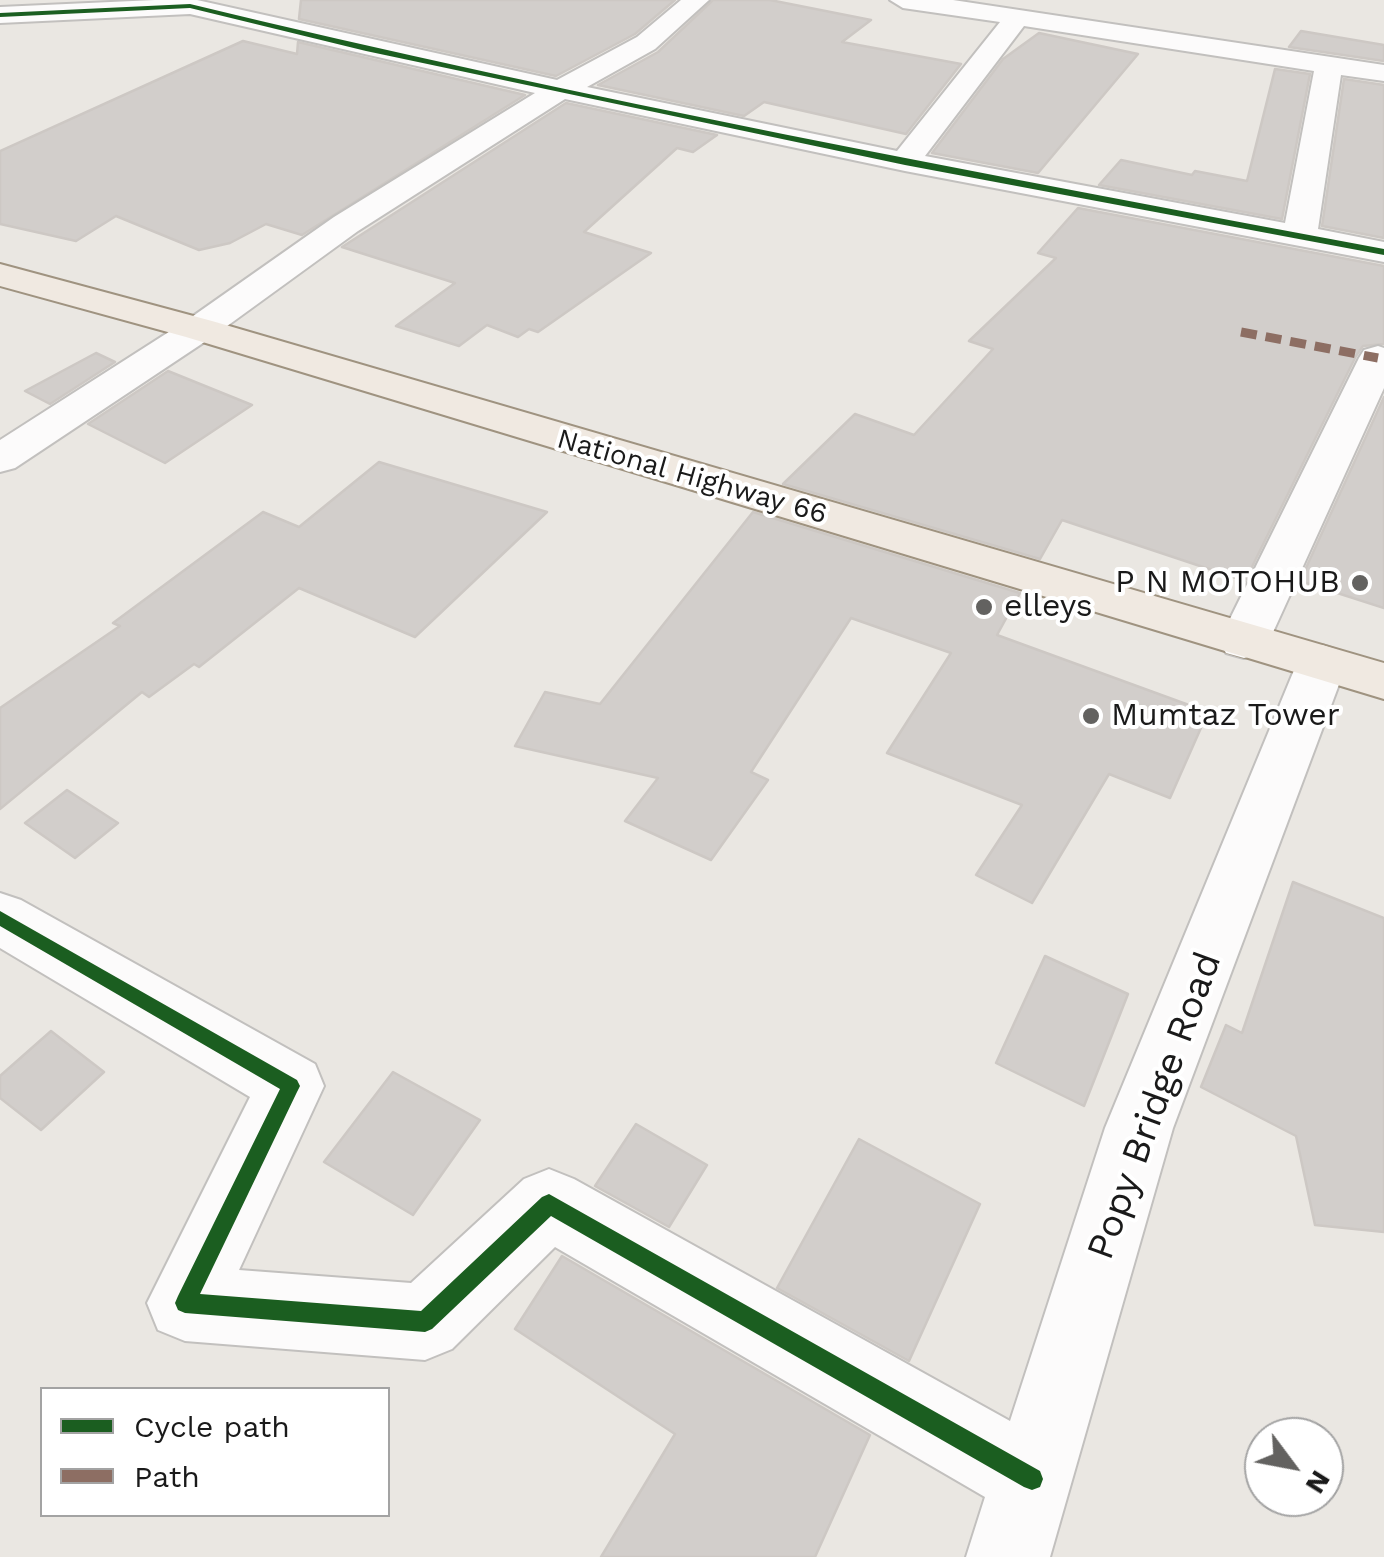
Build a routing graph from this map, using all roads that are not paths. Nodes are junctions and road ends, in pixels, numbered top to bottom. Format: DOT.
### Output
graph roads {
  1 [pos="696,0"];
  2 [pos="903,0"];
  3 [pos="0,15"];
  4 [pos="1018,17"];
  5 [pos="1329,63"];
  6 [pos="1384,73"];
  7 [pos="562,90"];
  8 [pos="904,162"];
  9 [pos="1300,239"];
  10 [pos="1384,252"];
  11 [pos="0,275"];
  12 [pos="199,330"];
  13 [pos="1384,360"];
  14 [pos="0,459"];
  15 [pos="1244,642"];
  16 [pos="1353,672"];
  17 [pos="0,918"];
  18 [pos="1032,1478"];
  19 [pos="1008,1557"];
  1 -- 7 [label="street"];
  2 -- 4 [label="street"];
  3 -- 7 [label="street"];
  4 -- 5 [label="street"];
  4 -- 8 [label="street"];
  5 -- 6 [label="street"];
  5 -- 9 [label="street"];
  7 -- 8 [label="street"];
  7 -- 12 [label="street"];
  8 -- 9 [label="street"];
  9 -- 10 [label="street"];
  11 -- 12 [label="main road, National Highway 66"];
  12 -- 14 [label="street"];
  12 -- 15 [label="main road, National Highway 66"];
  13 -- 15 [label="street"];
  15 -- 16 [label="main road, National Highway 66"];
  16 -- 18 [label="street, Popy Bridge Road"];
  17 -- 18 [label="street"];
  18 -- 19 [label="street, Popy Bridge Road"];
}
